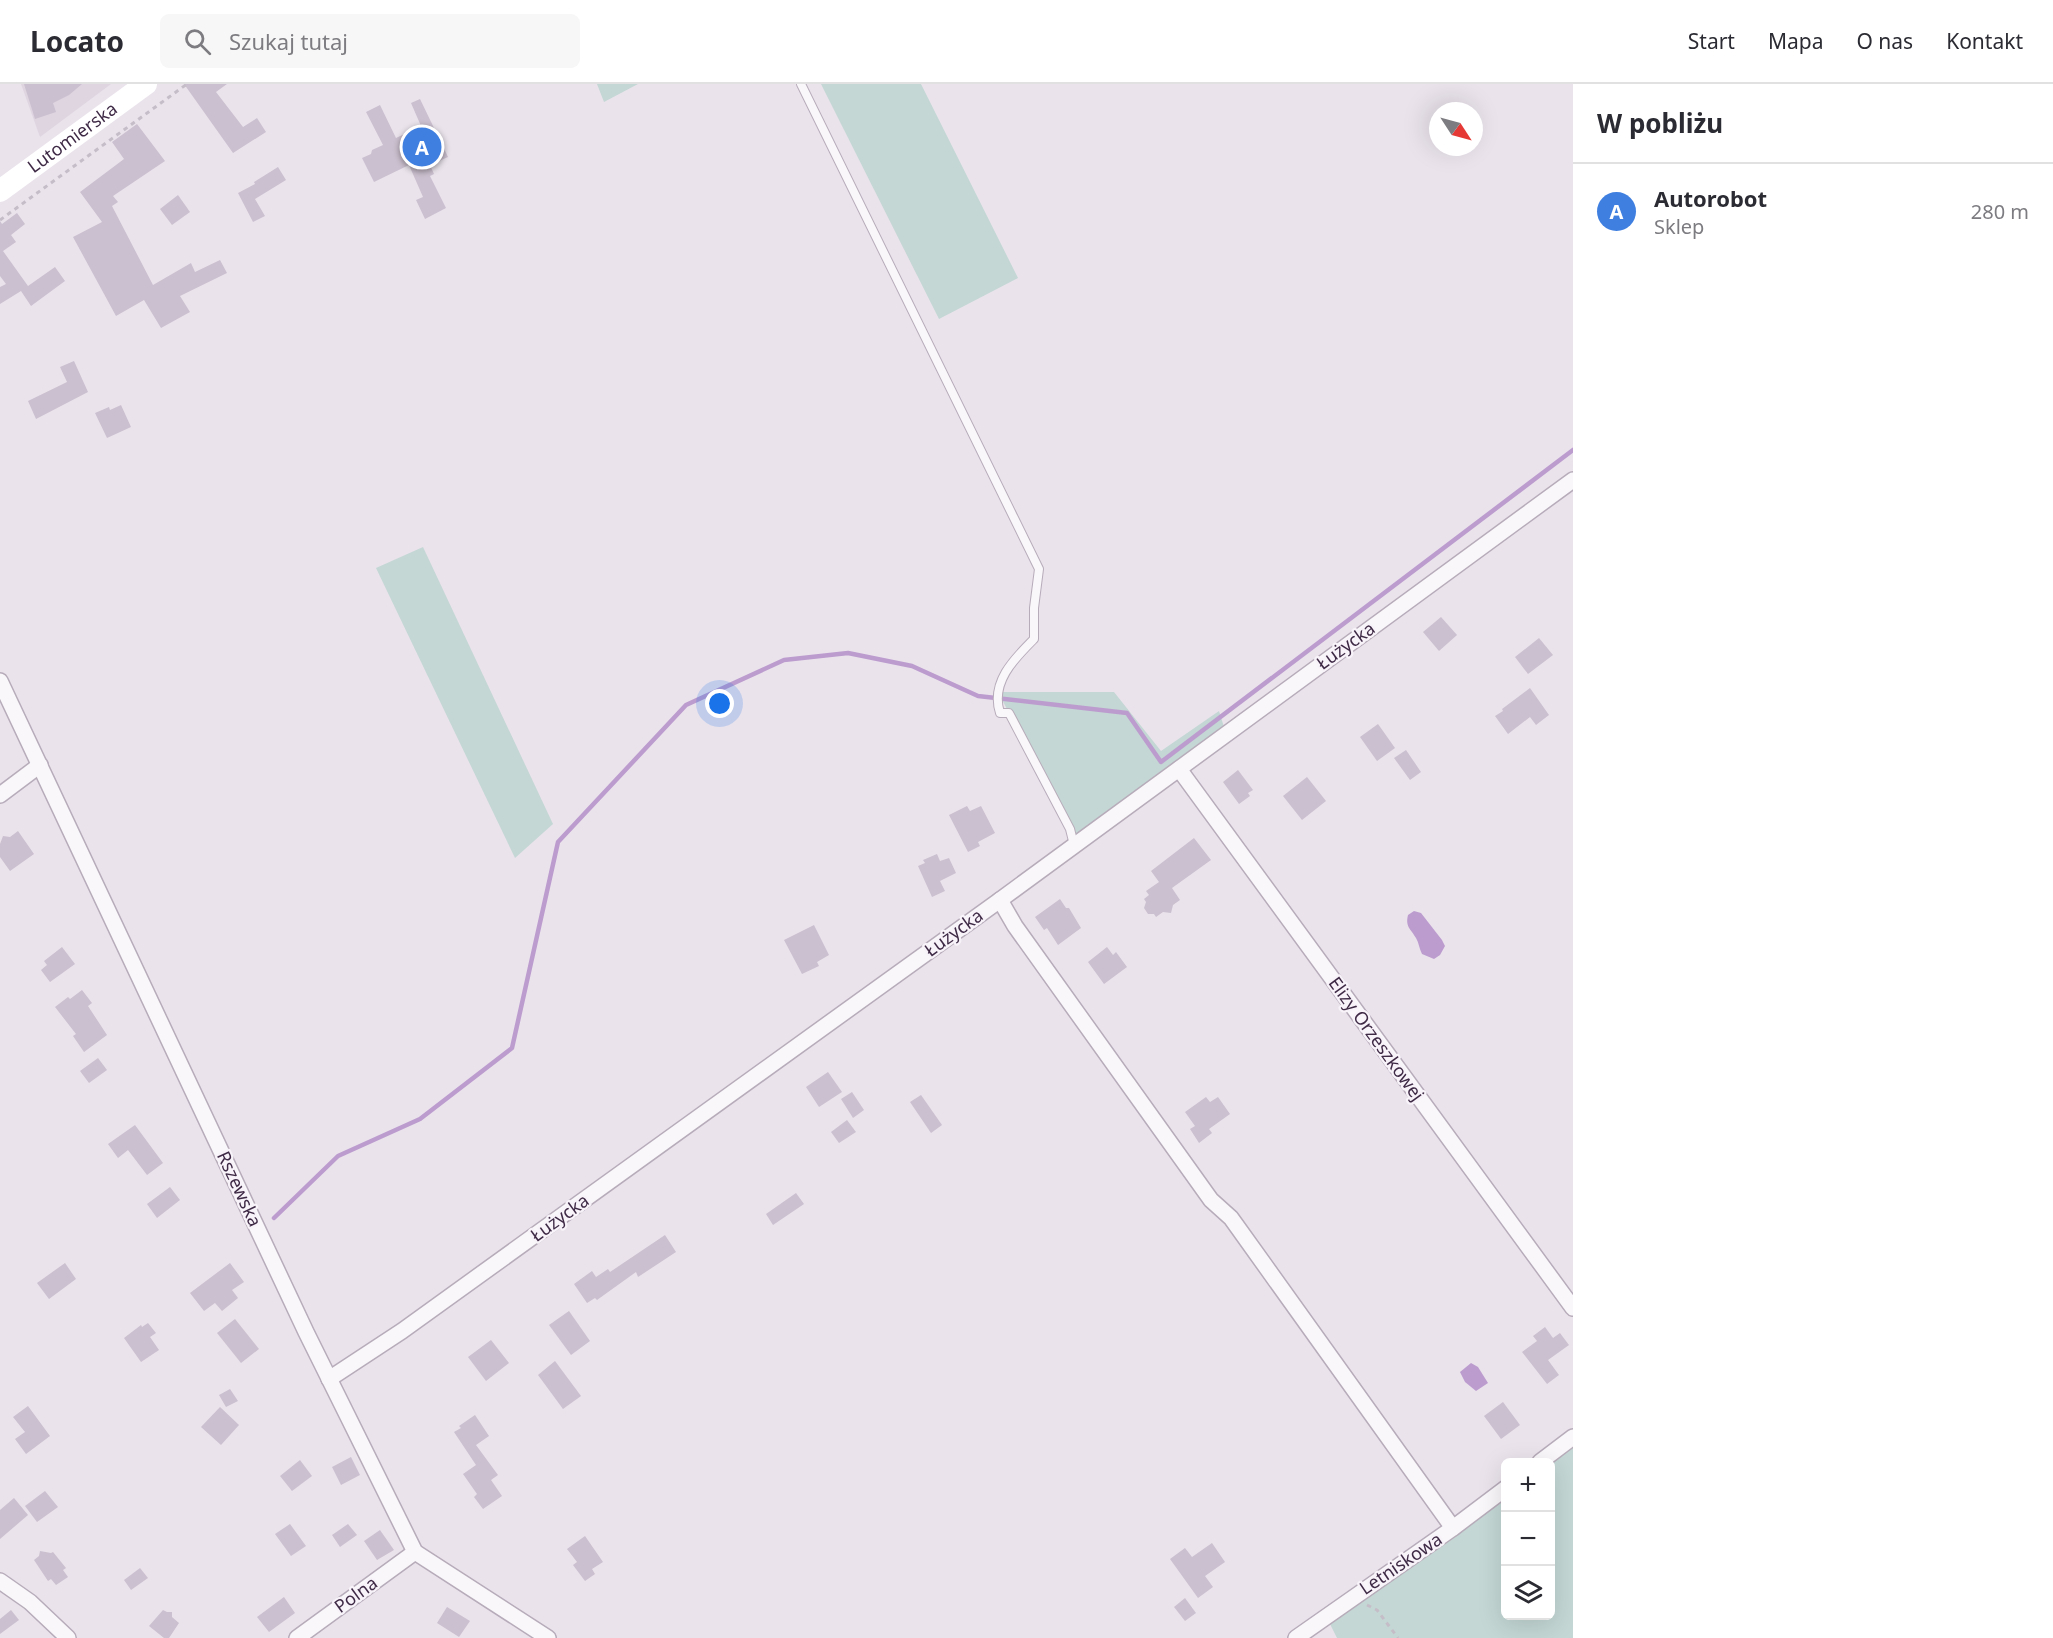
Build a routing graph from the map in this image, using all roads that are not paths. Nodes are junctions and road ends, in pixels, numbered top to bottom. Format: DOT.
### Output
graph roads {
  1 [pos="146,84"];
  2 [pos="801,84"];
  3 [pos="0,190"];
  4 [pos="1573,480"];
  5 [pos="0,681"];
  6 [pos="40,765"];
  7 [pos="1179,769"];
  8 [pos="0,795"];
  9 [pos="1074,846"];
  10 [pos="1000,900"];
  11 [pos="1573,1308"];
  12 [pos="329,1379"];
  13 [pos="1573,1437"];
  14 [pos="1545,1458"];
  15 [pos="1501,1492"];
  16 [pos="1453,1528"];
  17 [pos="415,1552"];
  18 [pos="0,1581"];
  19 [pos="68,1638"];
  20 [pos="297,1638"];
  21 [pos="548,1638"];
  22 [pos="1296,1638"];
  1 -- 3 [label="main road, Lutomierska"];
  2 -- 9 [label="lane"];
  4 -- 7 [label="street, Łużycka"];
  5 -- 6 [label="street, Rszewska"];
  6 -- 8 [label="street"];
  6 -- 12 [label="street, Rszewska"];
  7 -- 9 [label="street, Łużycka"];
  7 -- 11 [label="street, Elizy Orzeszkowej"];
  9 -- 10 [label="street, Łużycka"];
  10 -- 12 [label="street, Łużycka"];
  10 -- 16 [label="street"];
  12 -- 17 [label="street, Rszewska"];
  13 -- 14 [label="street"];
  15 -- 16 [label="street, Letniskowa"];
  16 -- 22 [label="street, Letniskowa"];
  17 -- 20 [label="street, Polna"];
  17 -- 21 [label="street"];
  18 -- 19 [label="street"];
}
